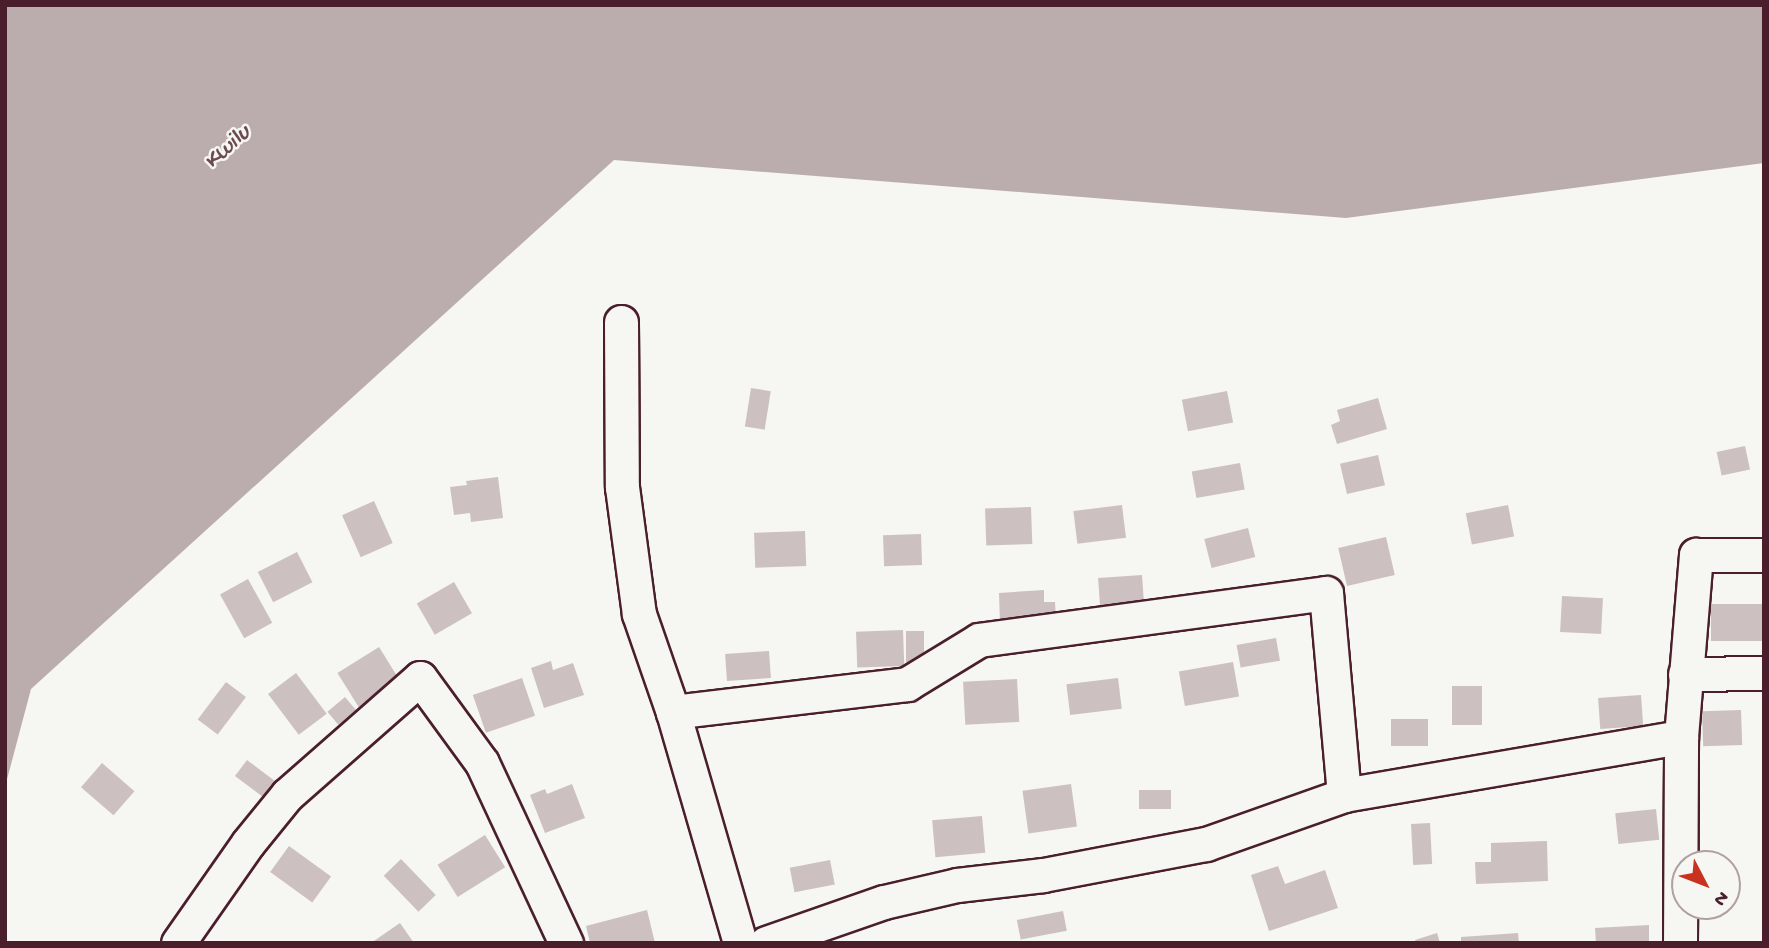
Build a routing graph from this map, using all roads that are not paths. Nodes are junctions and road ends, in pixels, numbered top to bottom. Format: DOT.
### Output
graph roads {
  1 [pos="621,322"];
  2 [pos="1764,555"];
  3 [pos="1764,673"];
  4 [pos="1685,674"];
  5 [pos="673,712"];
  6 [pos="1681,737"];
  7 [pos="1344,795"];
  8 [pos="178,943"];
  9 [pos="566,943"];
  10 [pos="740,943"];
  11 [pos="766,943"];
  12 [pos="1680,943"];
  1 -- 5 [label="street"];
  2 -- 4 [label="street"];
  3 -- 4 [label="street"];
  4 -- 6 [label="street"];
  5 -- 7 [label="street"];
  5 -- 10 [label="street"];
  6 -- 7 [label="street"];
  6 -- 12 [label="street"];
  7 -- 11 [label="street"];
  8 -- 9 [label="street"];
}
